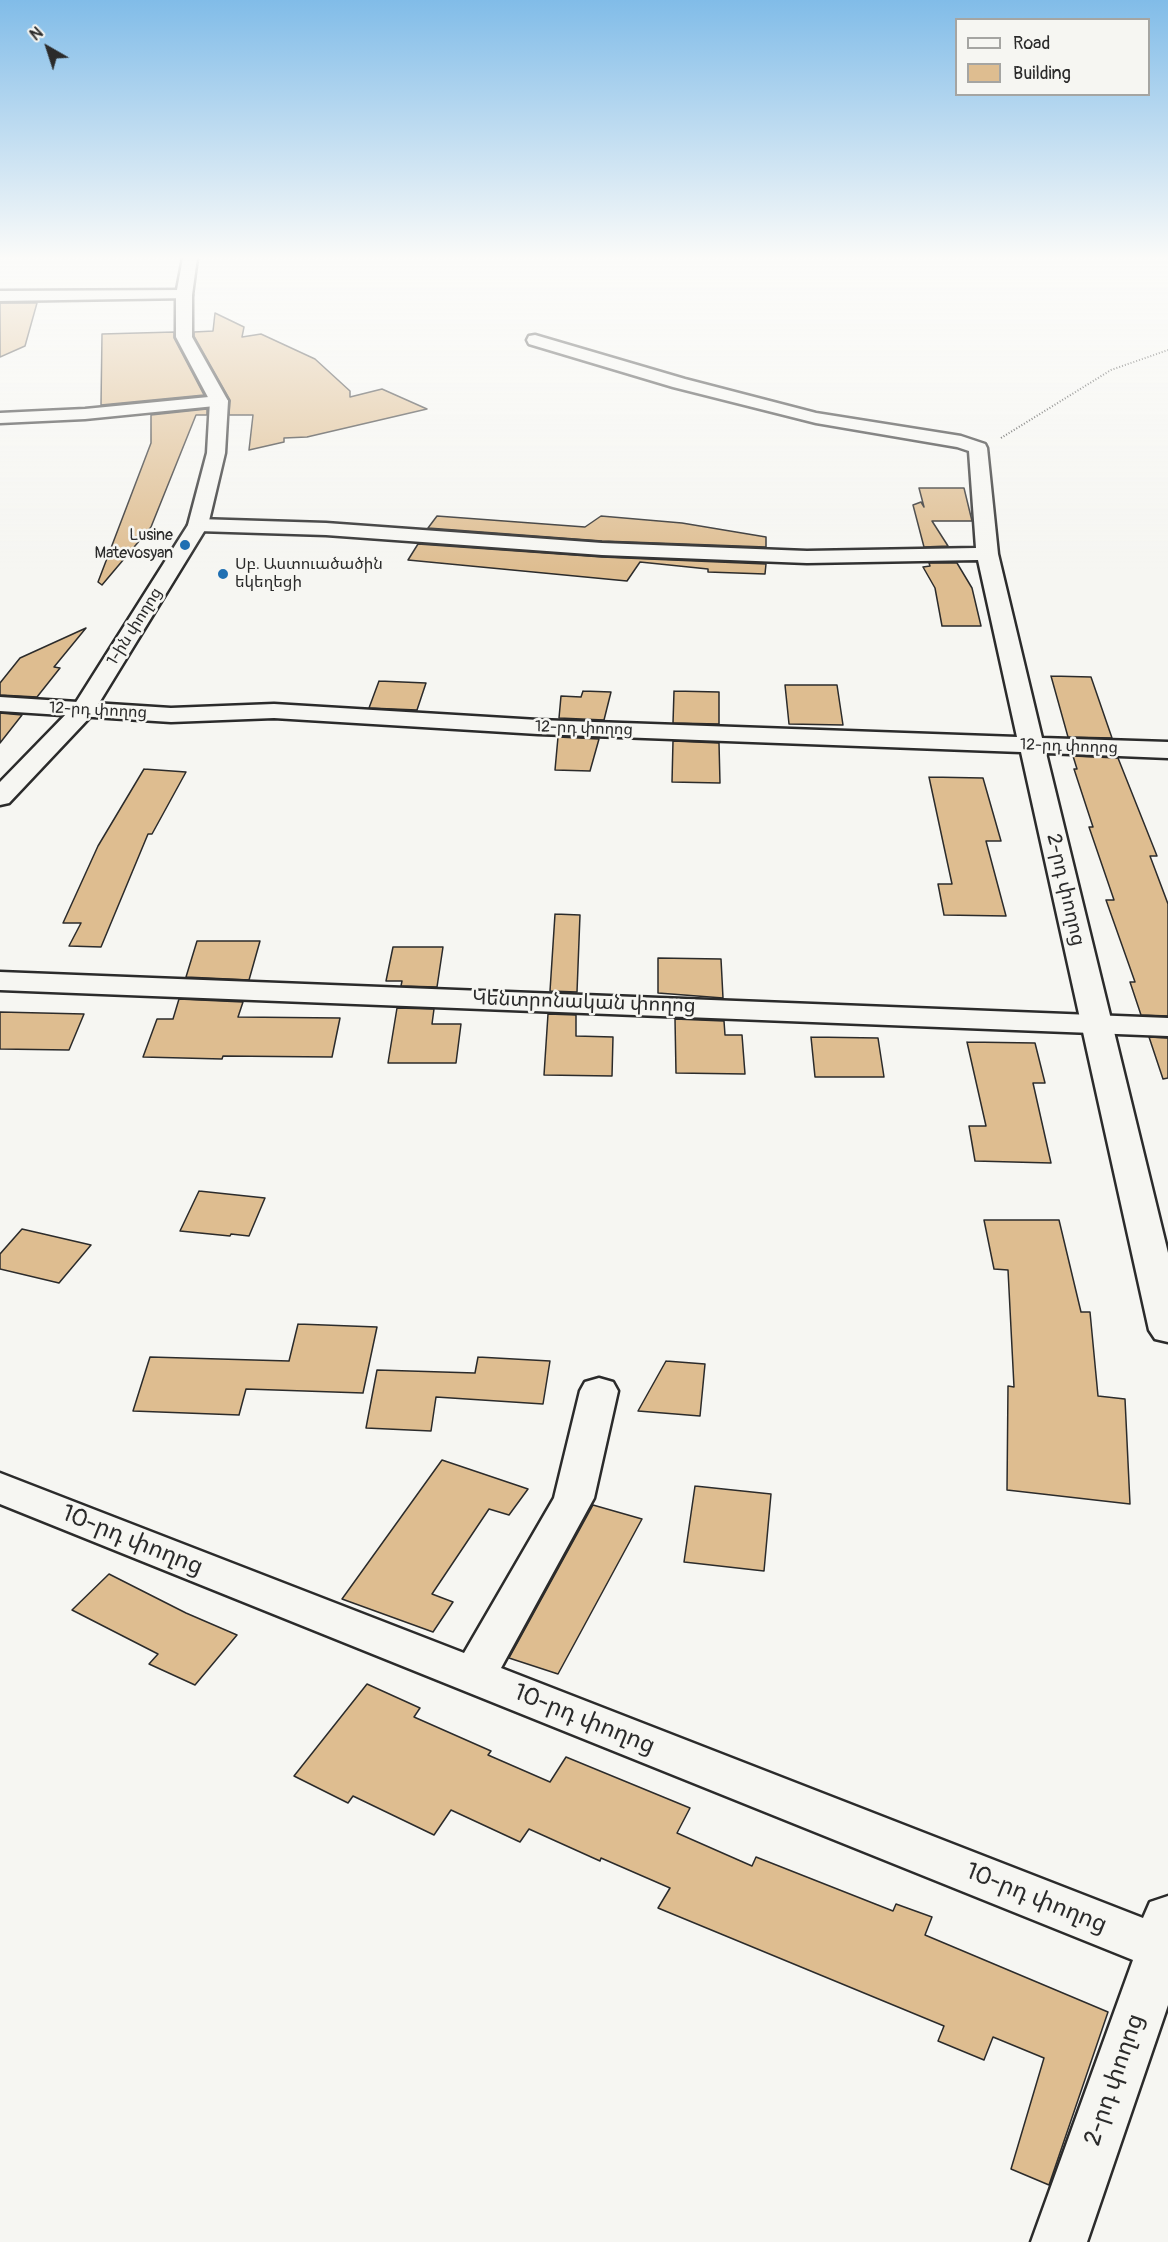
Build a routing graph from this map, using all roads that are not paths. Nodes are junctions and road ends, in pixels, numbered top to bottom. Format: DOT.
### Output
graph roads {
  1 [pos="198,363"];
  2 [pos="611,363"];
  3 [pos="219,401"];
  4 [pos="0,418"];
  5 [pos="198,525"];
  6 [pos="987,554"];
  7 [pos="0,704"];
  8 [pos="82,711"];
  9 [pos="1032,746"];
  10 [pos="1168,750"];
  11 [pos="0,797"];
  12 [pos="0,981"];
  13 [pos="1095,1023"];
  14 [pos="1168,1027"];
  15 [pos="1168,1330"];
  16 [pos="598,1391"];
  17 [pos="0,1488"];
  18 [pos="474,1676"];
  19 [pos="1166,1939"];
  20 [pos="1059,2242"];
  1 -- 3 [label="street"];
  2 -- 6 [label="street, 2-րդ փողոց"];
  3 -- 4 [label="street"];
  3 -- 5 [label="street, 1-ին փողոց"];
  5 -- 6 [label="street"];
  5 -- 8 [label="street, 1-ին փողոց"];
  6 -- 9 [label="street, 2-րդ փողոց"];
  7 -- 8 [label="street, 12-րդ փողոց"];
  8 -- 9 [label="street, 12-րդ փողոց"];
  8 -- 11 [label="street, 1-ին փողոց"];
  9 -- 10 [label="street, 12-րդ փողոց"];
  9 -- 13 [label="street, 2-րդ փողոց"];
  12 -- 13 [label="street, Կենտրոնական փողոց"];
  13 -- 14 [label="street, Կենտրոնական փողոց"];
  13 -- 15 [label="street, 2-րդ փողոց"];
  16 -- 18 [label="street"];
  17 -- 18 [label="street, 10-րդ փողոց"];
  18 -- 19 [label="street, 10-րդ փողոց"];
  19 -- 20 [label="street, 2-րդ փողոց"];
}
